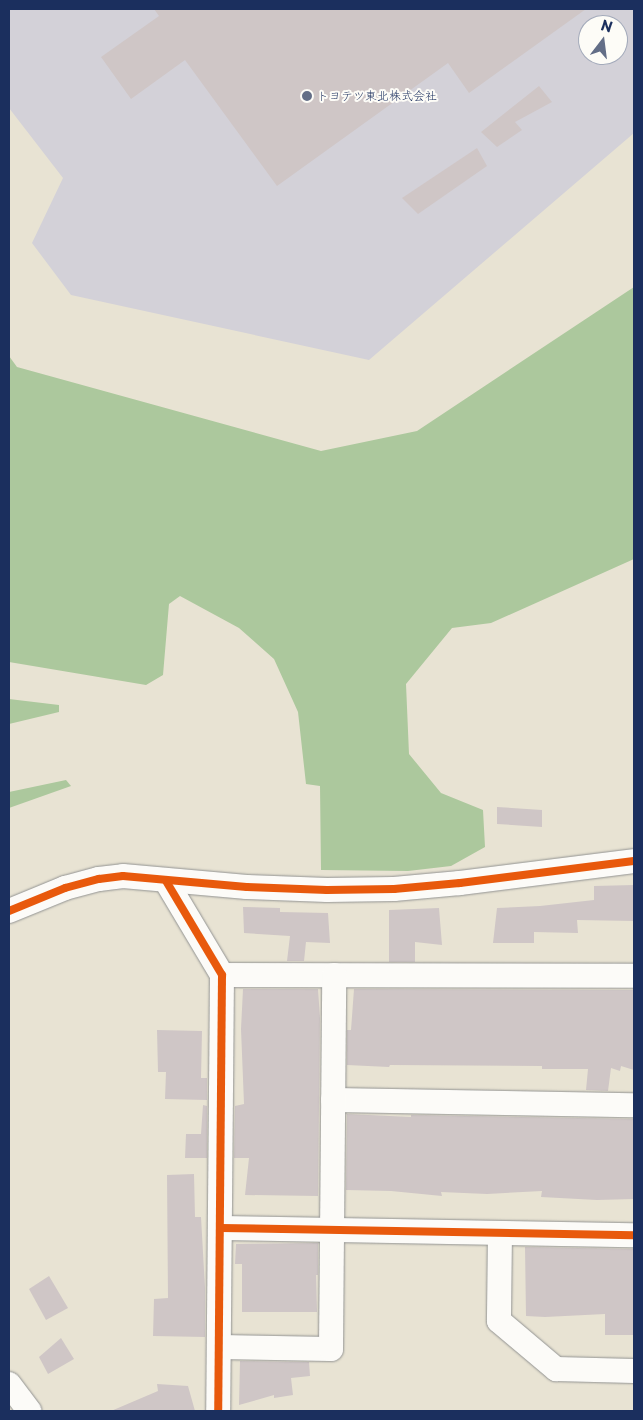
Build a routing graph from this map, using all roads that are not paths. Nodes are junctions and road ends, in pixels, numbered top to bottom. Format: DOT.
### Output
graph roads {
  1 [pos="634,861"];
  2 [pos="166,881"];
  3 [pos="9,911"];
  4 [pos="222,975"];
  5 [pos="334,975"];
  6 [pos="634,976"];
  7 [pos="333,1100"];
  8 [pos="634,1105"];
  9 [pos="221,1228"];
  10 [pos="332,1230"];
  11 [pos="500,1233"];
  12 [pos="634,1235"];
  13 [pos="219,1347"];
  14 [pos="634,1371"];
  15 [pos="9,1384"];
  16 [pos="29,1411"];
  17 [pos="218,1411"];
  1 -- 2 [label="street"];
  2 -- 3 [label="street"];
  2 -- 4 [label="street"];
  4 -- 5 [label="street"];
  4 -- 9 [label="street"];
  5 -- 6 [label="street"];
  5 -- 7 [label="street"];
  7 -- 8 [label="street"];
  7 -- 10 [label="street"];
  9 -- 10 [label="street"];
  9 -- 13 [label="street"];
  10 -- 11 [label="street"];
  10 -- 13 [label="street"];
  11 -- 12 [label="street"];
  11 -- 14 [label="street"];
  13 -- 17 [label="street"];
  15 -- 16 [label="street"];
}
